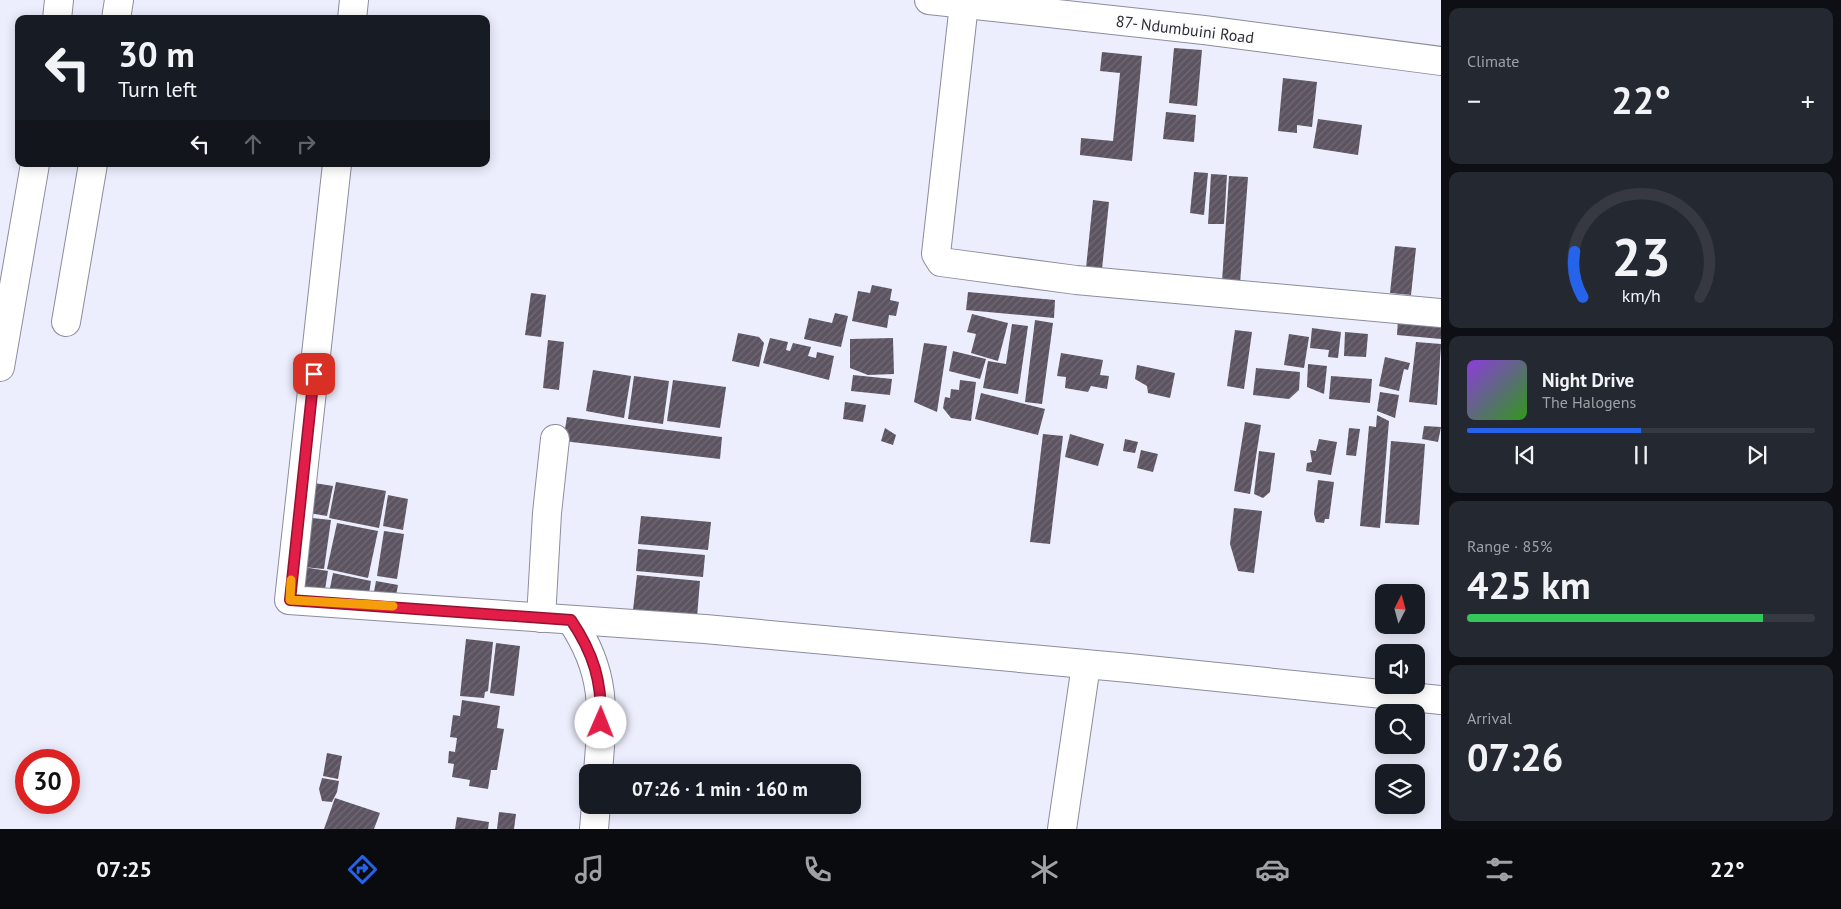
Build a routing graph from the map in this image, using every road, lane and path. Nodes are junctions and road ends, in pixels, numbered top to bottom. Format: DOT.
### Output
graph roads {
  1 [pos="60,0"];
  2 [pos="120,0"];
  3 [pos="354,0"];
  4 [pos="942,1"];
  5 [pos="58,15"];
  6 [pos="117,15"];
  7 [pos="352,15"];
  8 [pos="1441,61"];
  9 [pos="34,167"];
  10 [pos="92,167"];
  11 [pos="337,167"];
  12 [pos="1441,313"];
  13 [pos="66,322"];
  14 [pos="0,367"];
  15 [pos="555,438"];
  16 [pos="541,618"];
  17 [pos="571,620"];
  18 [pos="1086,665"];
  19 [pos="1441,700"];
  20 [pos="598,764"];
  21 [pos="595,814"];
  22 [pos="594,829"];
  23 [pos="1062,829"];
  1 -- 5 [label="street"];
  2 -- 6 [label="street"];
  3 -- 7 [label="street"];
  4 -- 8 [label="street, 87- Ndumbuini Road"];
  4 -- 12 [label="street"];
  9 -- 14 [label="street"];
  10 -- 13 [label="street"];
  11 -- 16 [label="street"];
  15 -- 16 [label="street"];
  16 -- 17 [label="street"];
  17 -- 18 [label="street"];
  17 -- 20 [label="street"];
  18 -- 19 [label="street"];
  18 -- 23 [label="street"];
  21 -- 22 [label="street"];
}
